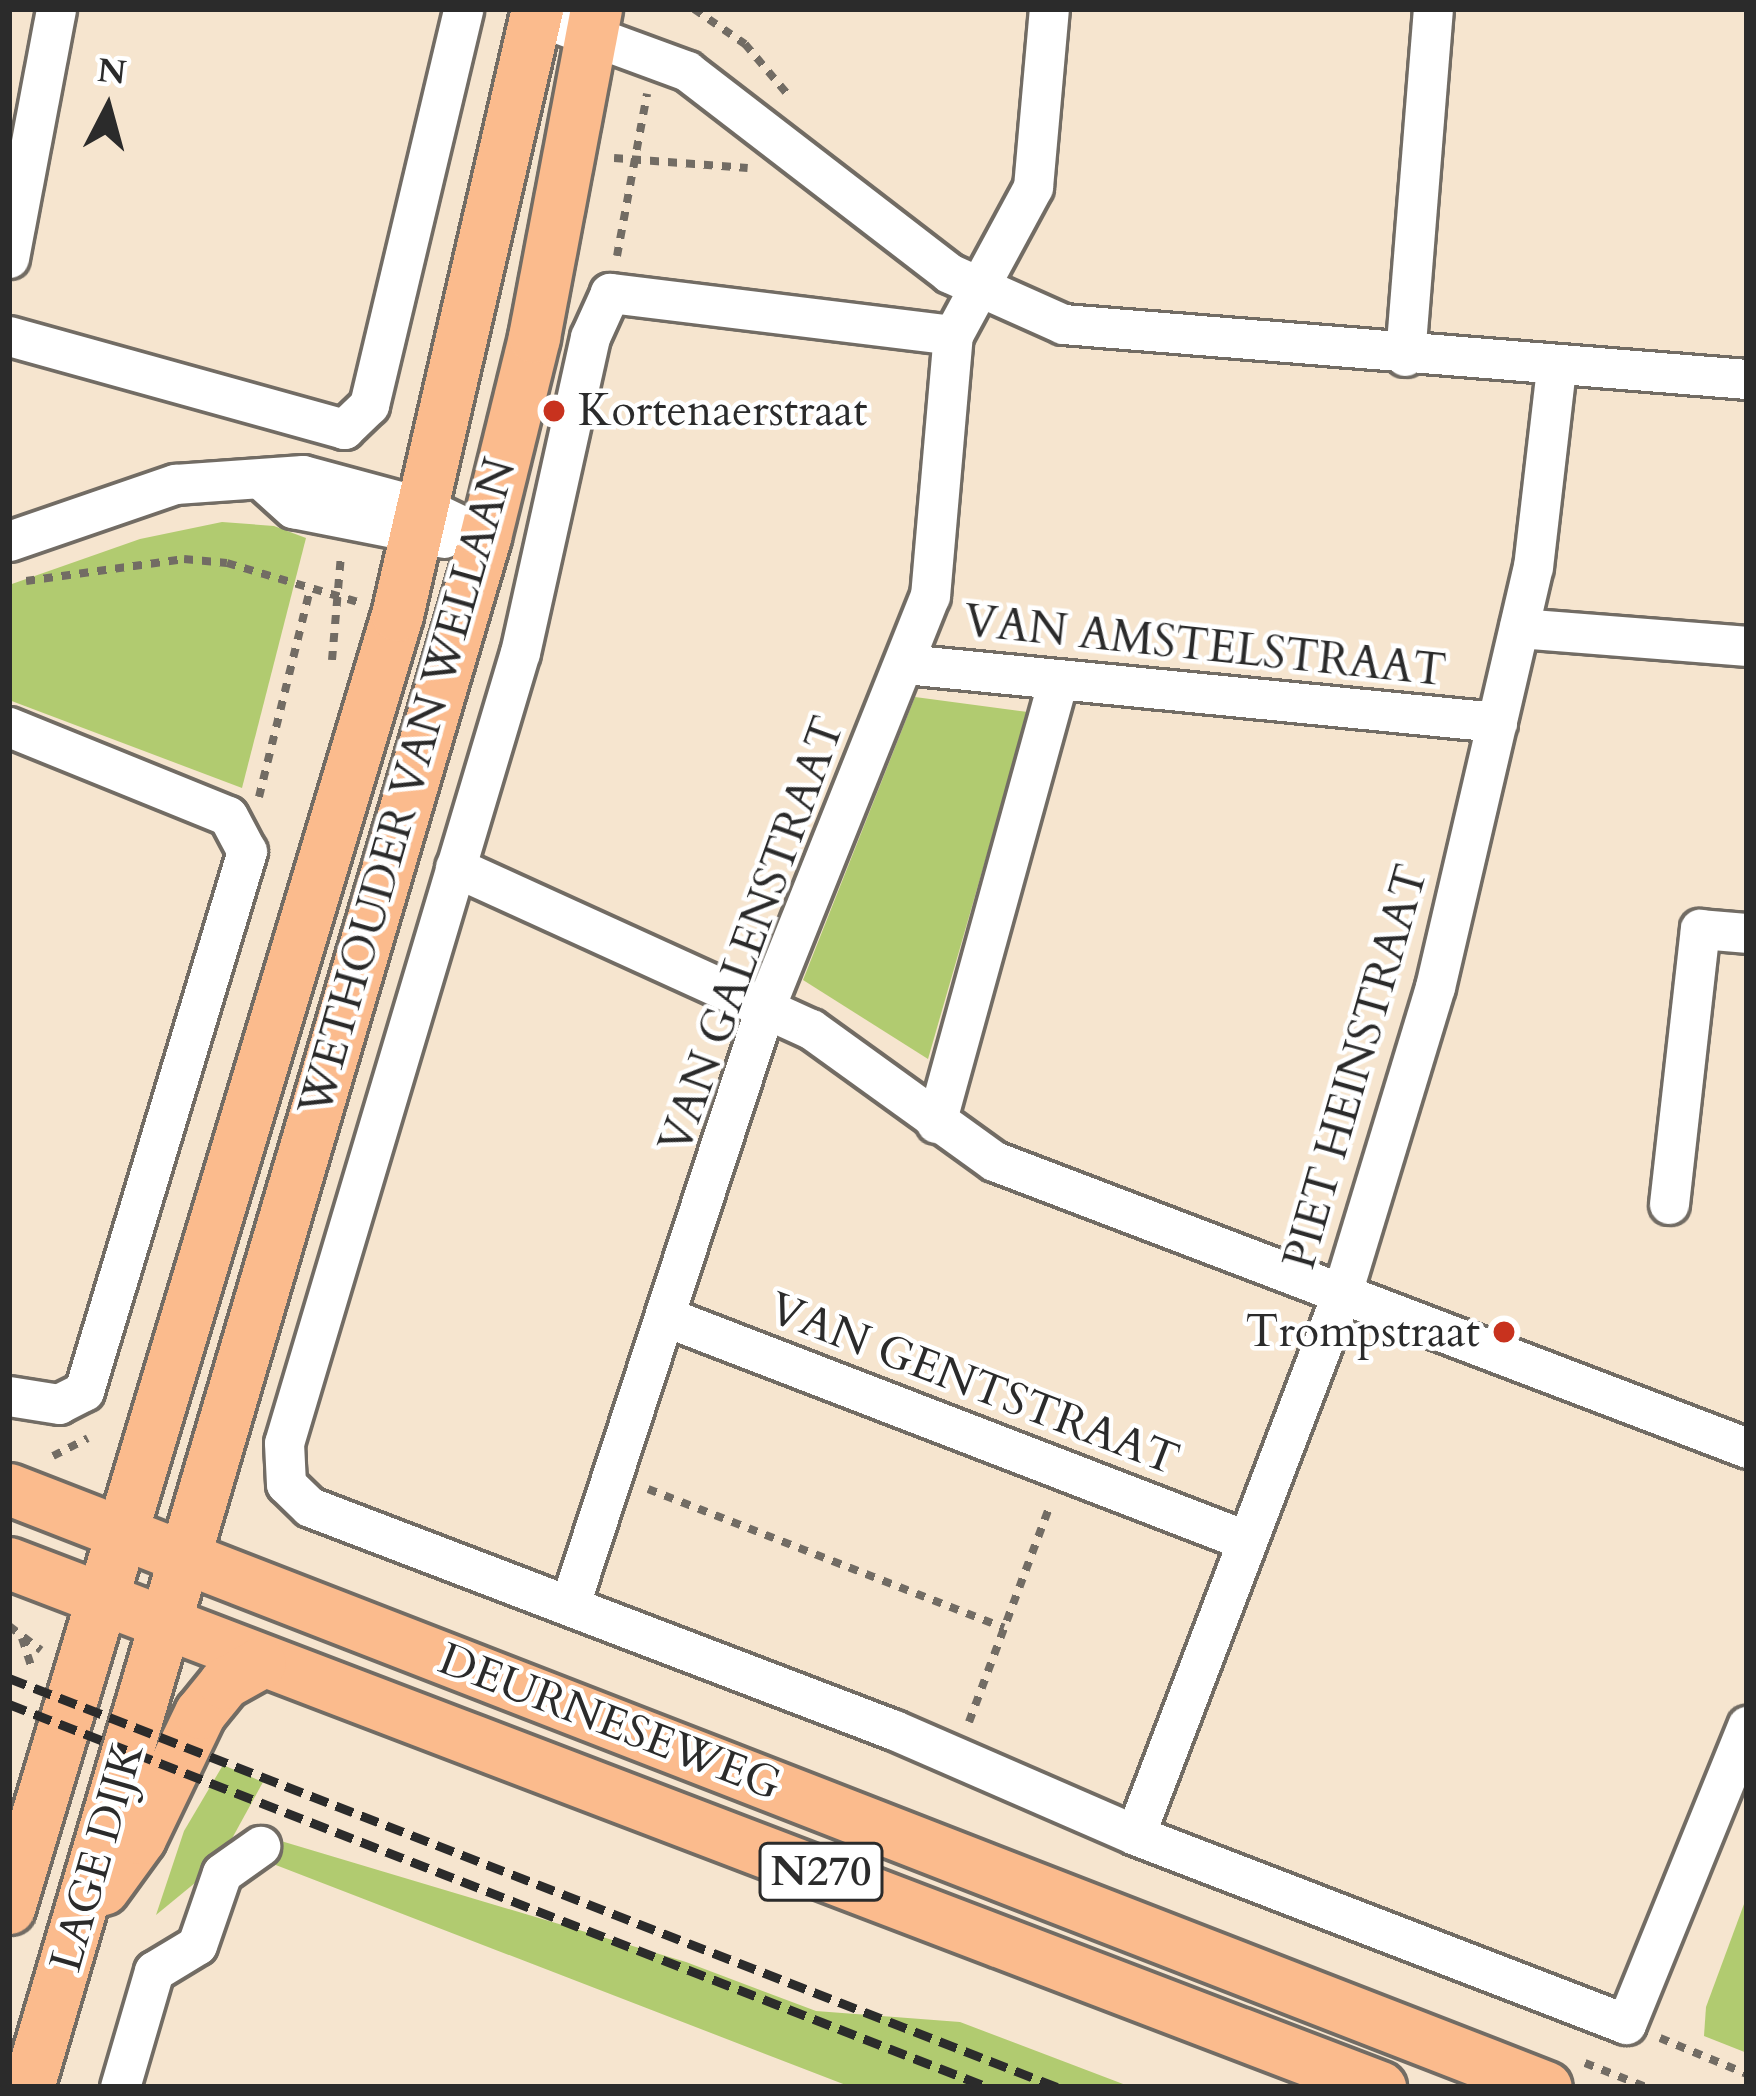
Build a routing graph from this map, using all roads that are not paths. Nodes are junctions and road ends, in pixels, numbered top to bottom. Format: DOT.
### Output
graph roads {
  1 [pos="56,9"];
  2 [pos="463,9"];
  3 [pos="1049,9"];
  4 [pos="1433,9"];
  5 [pos="536,12"];
  6 [pos="594,20"];
  7 [pos="19,151"];
  8 [pos="9,258"];
  9 [pos="978,292"];
  10 [pos="953,335"];
  11 [pos="9,336"];
  12 [pos="1406,356"];
  13 [pos="1556,368"];
  14 [pos="1747,379"];
  15 [pos="421,523"];
  16 [pos="485,538"];
  17 [pos="9,542"];
  18 [pos="1519,628"];
  19 [pos="1747,646"];
  20 [pos="904,664"];
  21 [pos="1058,680"];
  22 [pos="1497,722"];
  23 [pos="9,727"];
  24 [pos="455,867"];
  25 [pos="1747,933"];
  26 [pos="766,1005"];
  27 [pos="936,1123"];
  28 [pos="1669,1204"];
  29 [pos="1342,1293"];
  30 [pos="669,1318"];
  31 [pos="9,1396"];
  32 [pos="284,1443"];
  33 [pos="1747,1448"];
  34 [pos="9,1489"];
  35 [pos="124,1534"];
  36 [pos="1245,1540"];
  37 [pos="182,1557"];
  38 [pos="9,1563"];
  39 [pos="103,1601"];
  40 [pos="570,1604"];
  41 [pos="163,1626"];
  42 [pos="260,1663"];
  43 [pos="1747,1726"];
  44 [pos="1735,1792"];
  45 [pos="1135,1835"];
  46 [pos="260,1846"];
  47 [pos="9,1908"];
  48 [pos="78,1923"];
  49 [pos="28,2087"];
  50 [pos="120,2087"];
  51 [pos="1380,2087"];
  52 [pos="1546,2087"];
  1 -- 7 [label="street"];
  2 -- 11 [label="street"];
  3 -- 9 [label="street, VAN GALENSTRAAT"];
  4 -- 12 [label="street"];
  5 -- 6 [label="street"];
  5 -- 15 [label="main road, WETHOUDER VAN WELLAAN"];
  6 -- 9 [label="street"];
  6 -- 16 [label="main road, WETHOUDER VAN WELLAAN"];
  7 -- 8 [label="street"];
  9 -- 10 [label="street, VAN GALENSTRAAT"];
  9 -- 12 [label="street"];
  10 -- 20 [label="street, VAN GALENSTRAAT"];
  10 -- 24 [label="street, WETHOUDER VAN WELLAAN"];
  12 -- 13 [label="street"];
  13 -- 14 [label="street"];
  13 -- 18 [label="street, PIET HEINSTRAAT"];
  15 -- 16 [label="street"];
  15 -- 17 [label="street"];
  15 -- 35 [label="main road, WETHOUDER VAN WELLAAN"];
  16 -- 37 [label="main road, WETHOUDER VAN WELLAAN"];
  18 -- 19 [label="street"];
  18 -- 22 [label="street, PIET HEINSTRAAT"];
  20 -- 21 [label="street, VAN AMSTELSTRAAT"];
  20 -- 26 [label="street, VAN GALENSTRAAT"];
  21 -- 22 [label="street, VAN AMSTELSTRAAT"];
  21 -- 27 [label="street"];
  22 -- 29 [label="street, PIET HEINSTRAAT"];
  23 -- 31 [label="street"];
  24 -- 26 [label="street"];
  24 -- 32 [label="street, WETHOUDER VAN WELLAAN"];
  25 -- 28 [label="street"];
  26 -- 27 [label="street"];
  26 -- 30 [label="street, VAN GALENSTRAAT"];
  27 -- 29 [label="street"];
  29 -- 33 [label="street"];
  29 -- 36 [label="street, PIET HEINSTRAAT"];
  30 -- 36 [label="street, VAN GENTSTRAAT"];
  30 -- 40 [label="street, VAN GALENSTRAAT"];
  32 -- 40 [label="street, DEURNESEWEG"];
  34 -- 35 [label="main road, DEURNESEWEG / N270"];
  35 -- 37 [label="main road, DEURNESEWEG / N270"];
  35 -- 39 [label="main road, WETHOUDER VAN WELLAAN"];
  36 -- 45 [label="street, PIET HEINSTRAAT"];
  37 -- 41 [label="main road, WETHOUDER VAN WELLAAN"];
  37 -- 52 [label="main road, DEURNESEWEG / N270"];
  38 -- 39 [label="main road, DEURNESEWEG / N270"];
  39 -- 41 [label="main road, DEURNESEWEG / N270"];
  39 -- 47 [label="main road, LAGE DIJK"];
  40 -- 45 [label="street, DEURNESEWEG"];
  41 -- 42 [label="main road, DEURNESEWEG / N270"];
  41 -- 48 [label="main road, LAGE DIJK"];
  42 -- 48 [label="main road"];
  42 -- 51 [label="main road, DEURNESEWEG / N270"];
  43 -- 44 [label="street"];
  44 -- 45 [label="street, DEURNESEWEG"];
  46 -- 50 [label="street"];
  48 -- 49 [label="main road, LAGE DIJK"];
}
